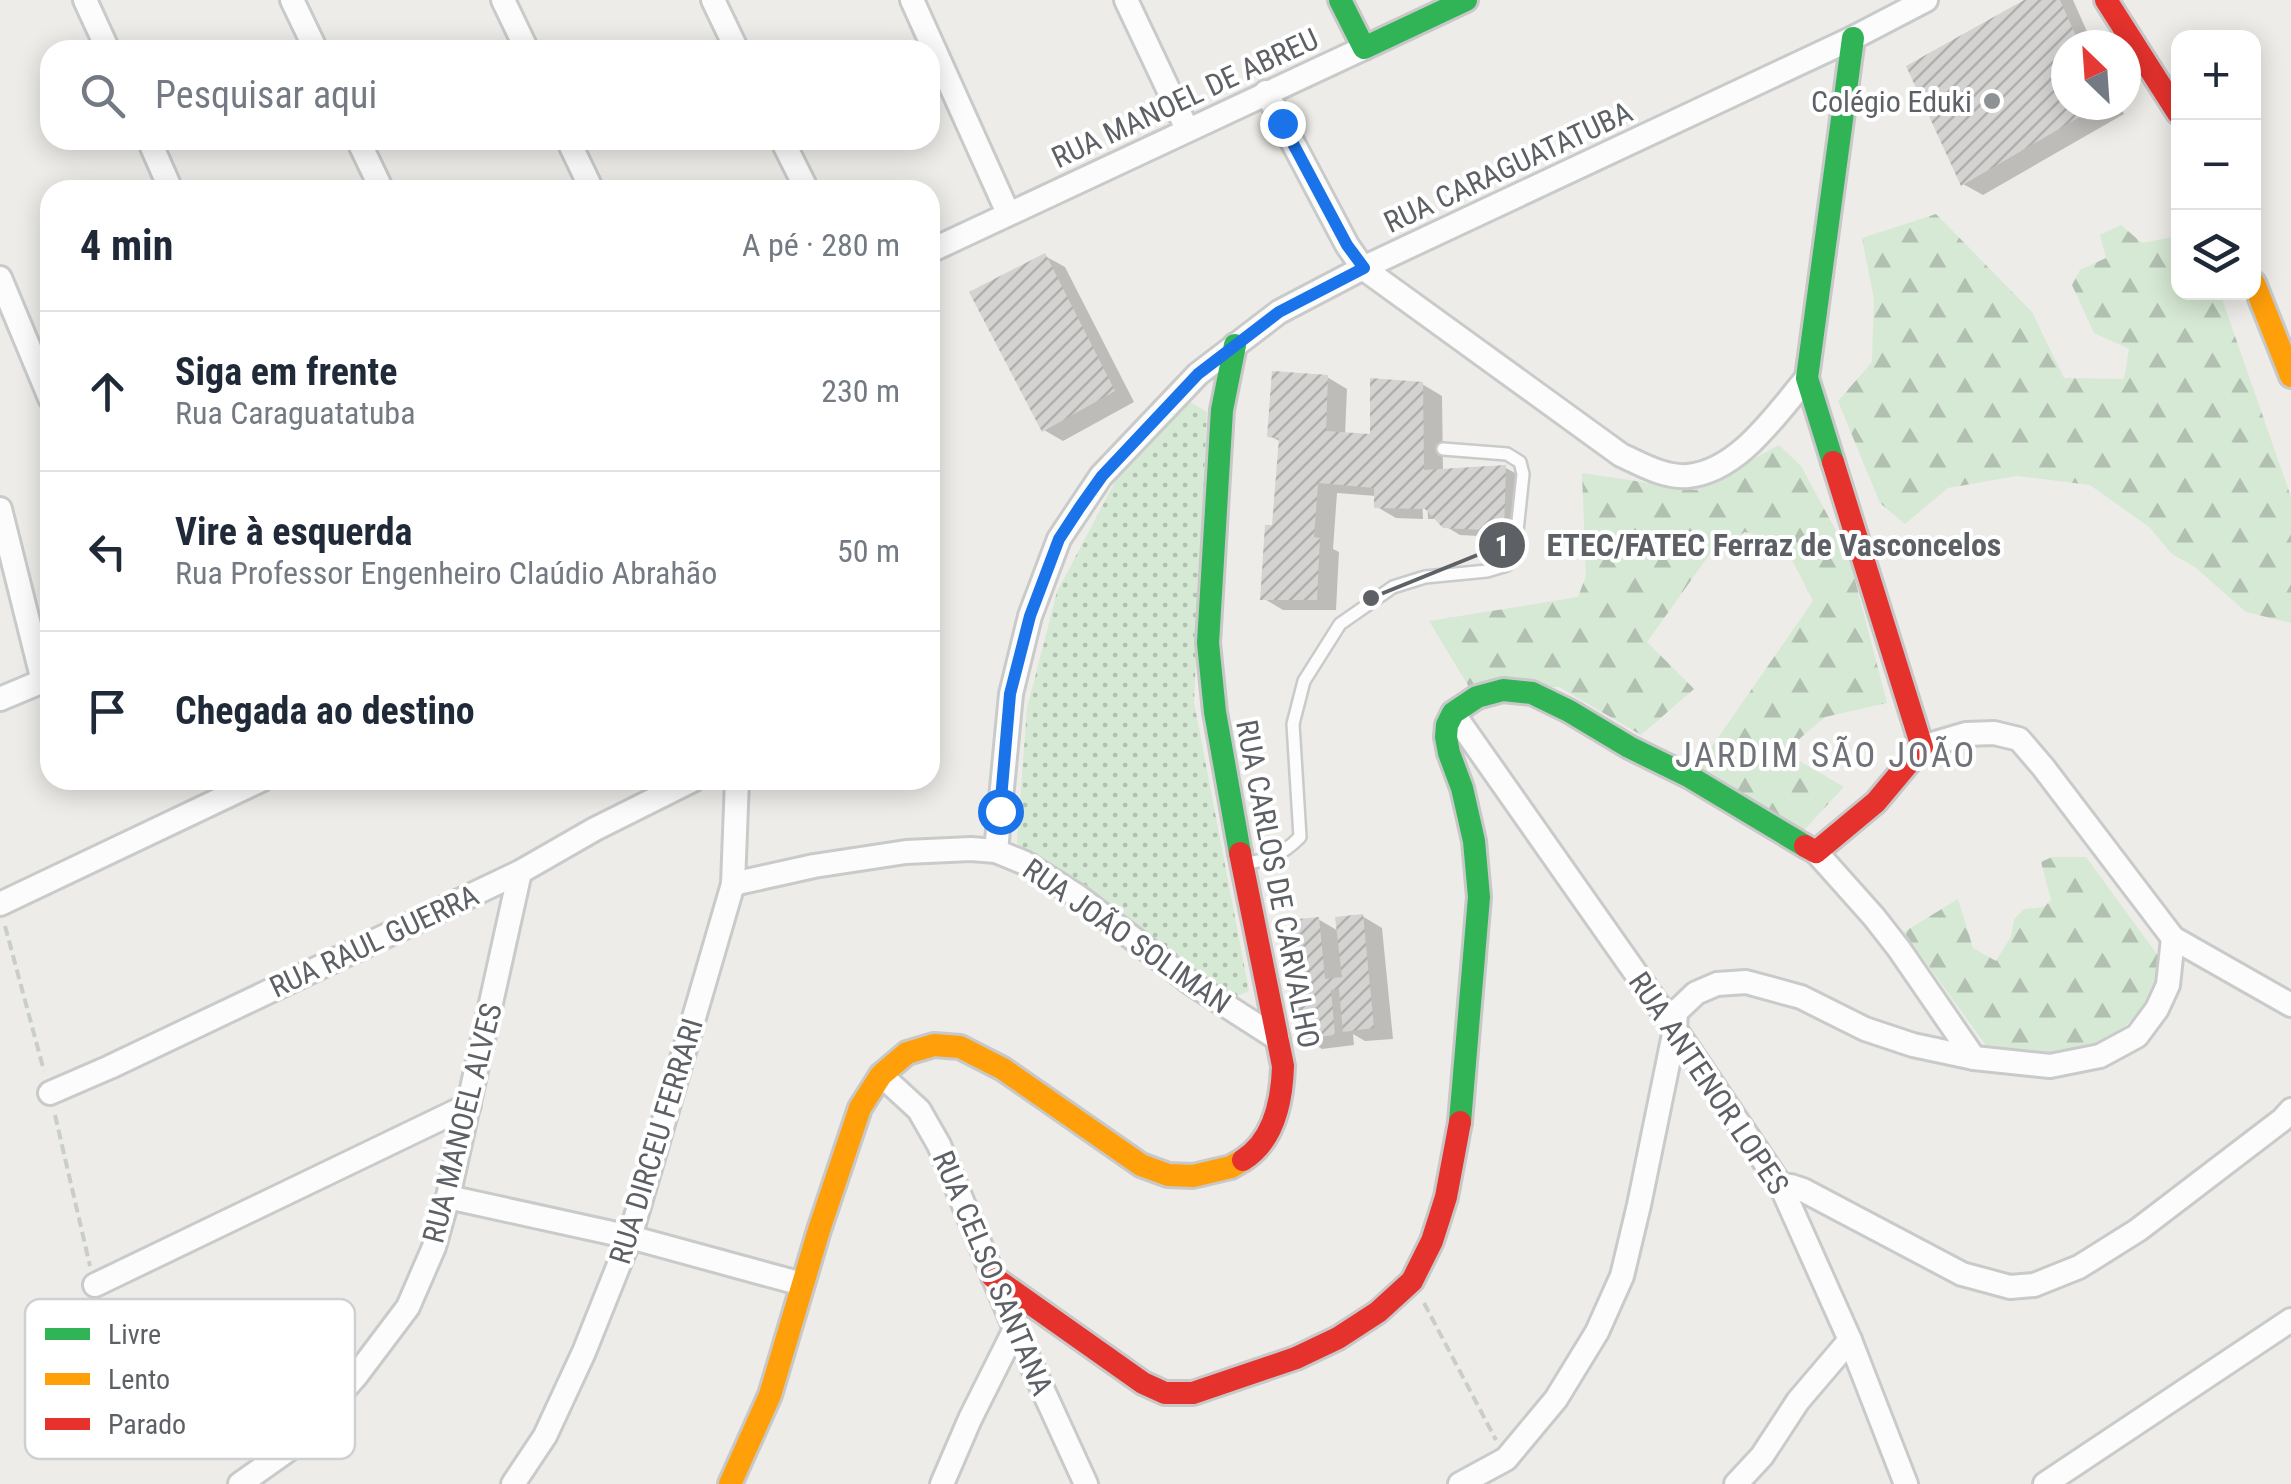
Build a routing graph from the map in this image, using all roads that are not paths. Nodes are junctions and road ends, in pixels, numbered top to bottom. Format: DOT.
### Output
graph roads {
  1 [pos="85,0"];
  2 [pos="292,0"];
  3 [pos="503,0"];
  4 [pos="713,0"];
  5 [pos="912,0"];
  6 [pos="1126,0"];
  7 [pos="1340,0"];
  8 [pos="1466,0"];
  9 [pos="1926,0"];
  10 [pos="2106,0"];
  11 [pos="1852,38"];
  12 [pos="103,40"];
  13 [pos="311,40"];
  14 [pos="522,40"];
  15 [pos="733,40"];
  16 [pos="930,40"];
  17 [pos="1364,48"];
  18 [pos="940,62"];
  19 [pos="1266,92"];
  20 [pos="2171,102"];
  21 [pos="1187,129"];
  22 [pos="153,150"];
  23 [pos="363,150"];
  24 [pos="573,150"];
  25 [pos="787,150"];
  26 [pos="167,180"];
  27 [pos="377,180"];
  28 [pos="587,180"];
  29 [pos="802,180"];
  30 [pos="1008,213"];
  31 [pos="940,246"];
  32 [pos="1364,268"];
  33 [pos="0,278"];
  34 [pos="2261,300"];
  35 [pos="1235,345"];
  36 [pos="40,374"];
  37 [pos="1198,374"];
  38 [pos="2291,376"];
  39 [pos="1806,378"];
  40 [pos="1222,410"];
  41 [pos="1443,449"];
  42 [pos="0,509"];
  43 [pos="40,657"];
  44 [pos="40,682"];
  45 [pos="0,699"];
  46 [pos="1453,714"];
  47 [pos="1922,748"];
  48 [pos="240,790"];
  49 [pos="673,790"];
  50 [pos="736,790"];
  51 [pos="996,850"];
  52 [pos="1816,852"];
  53 [pos="1243,864"];
  54 [pos="520,872"];
  55 [pos="733,884"];
  56 [pos="0,904"];
  57 [pos="2173,938"];
  58 [pos="2291,1006"];
  59 [pos="1675,1029"];
  60 [pos="1278,1039"];
  61 [pos="1974,1058"];
  62 [pos="881,1075"];
  63 [pos="50,1093"];
  64 [pos="468,1105"];
  65 [pos="2291,1110"];
  66 [pos="1781,1186"];
  67 [pos="448,1197"];
  68 [pos="630,1237"];
  69 [pos="993,1277"];
  70 [pos="802,1284"];
  71 [pos="95,1285"];
  72 [pos="2291,1320"];
  73 [pos="1015,1329"];
  74 [pos="1850,1340"];
  75 [pos="355,1377"];
  76 [pos="275,1459"];
  77 [pos="240,1484"];
  78 [pos="514,1484"];
  79 [pos="730,1484"];
  80 [pos="942,1484"];
  81 [pos="1086,1484"];
  82 [pos="1460,1484"];
  83 [pos="1736,1484"];
  84 [pos="1906,1484"];
  85 [pos="2046,1484"];
  1 -- 12 [label="street"];
  2 -- 13 [label="street"];
  3 -- 14 [label="street"];
  4 -- 15 [label="street"];
  5 -- 16 [label="street"];
  6 -- 21 [label="street"];
  7 -- 17 [label="street"];
  8 -- 17 [label="street, RUA MANOEL DE ABREU"];
  9 -- 11 [label="street, RUA CARAGUATATUBA"];
  10 -- 20 [label="street"];
  11 -- 32 [label="street, RUA CARAGUATATUBA"];
  11 -- 39 [label="street"];
  17 -- 19 [label="street, RUA MANOEL DE ABREU"];
  18 -- 30 [label="street"];
  19 -- 21 [label="street, RUA MANOEL DE ABREU"];
  19 -- 32 [label="street"];
  21 -- 30 [label="street, RUA MANOEL DE ABREU"];
  22 -- 26 [label="street"];
  23 -- 27 [label="street"];
  24 -- 28 [label="street"];
  25 -- 29 [label="street"];
  30 -- 31 [label="street, RUA MANOEL DE ABREU"];
  32 -- 35 [label="street, RUA CARAGUATATUBA"];
  32 -- 39 [label="street"];
  33 -- 36 [label="street"];
  34 -- 38 [label="street"];
  35 -- 37 [label="street, RUA CARAGUATATUBA"];
  35 -- 40 [label="street, RUA CARLOS DE CARVALHO"];
  37 -- 40 [label="street"];
  37 -- 51 [label="street, RUA CARAGUATATUBA"];
  39 -- 47 [label="street"];
  40 -- 53 [label="street, RUA CARLOS DE CARVALHO"];
  41 -- 53 [label="lane"];
  42 -- 43 [label="street"];
  44 -- 45 [label="street"];
  46 -- 52 [label="street"];
  46 -- 59 [label="street, RUA ANTENOR LOPES"];
  46 -- 69 [label="street"];
  47 -- 52 [label="street"];
  47 -- 57 [label="street"];
  48 -- 56 [label="street"];
  49 -- 54 [label="street, RUA RAUL GUERRA"];
  50 -- 55 [label="street, RUA DIRCEU FERRARI"];
  51 -- 55 [label="street, RUA JOÃO SOLIMAN"];
  51 -- 60 [label="street, RUA JOÃO SOLIMAN"];
  52 -- 61 [label="street"];
  53 -- 60 [label="street, RUA CARLOS DE CARVALHO"];
  54 -- 63 [label="street, RUA RAUL GUERRA"];
  54 -- 64 [label="street, RUA MANOEL ALVES"];
  55 -- 68 [label="street, RUA DIRCEU FERRARI"];
  57 -- 58 [label="street"];
  57 -- 61 [label="street"];
  59 -- 61 [label="street"];
  59 -- 66 [label="street, RUA ANTENOR LOPES"];
  59 -- 82 [label="street"];
  60 -- 62 [label="street, RUA CARLOS DE CARVALHO"];
  62 -- 69 [label="street, RUA CELSO SANTANA"];
  62 -- 70 [label="street"];
  64 -- 67 [label="street, RUA MANOEL ALVES"];
  64 -- 71 [label="street"];
  65 -- 66 [label="street"];
  66 -- 74 [label="street, RUA ANTENOR LOPES"];
  67 -- 68 [label="street"];
  67 -- 75 [label="street, RUA MANOEL ALVES"];
  68 -- 70 [label="street"];
  68 -- 78 [label="street, RUA DIRCEU FERRARI"];
  69 -- 73 [label="street, RUA CELSO SANTANA"];
  70 -- 79 [label="street"];
  72 -- 85 [label="street"];
  73 -- 80 [label="street"];
  73 -- 81 [label="street, RUA CELSO SANTANA"];
  74 -- 83 [label="street"];
  74 -- 84 [label="street, RUA ANTENOR LOPES"];
  76 -- 77 [label="street, RUA MANOEL ALVES"];
}
